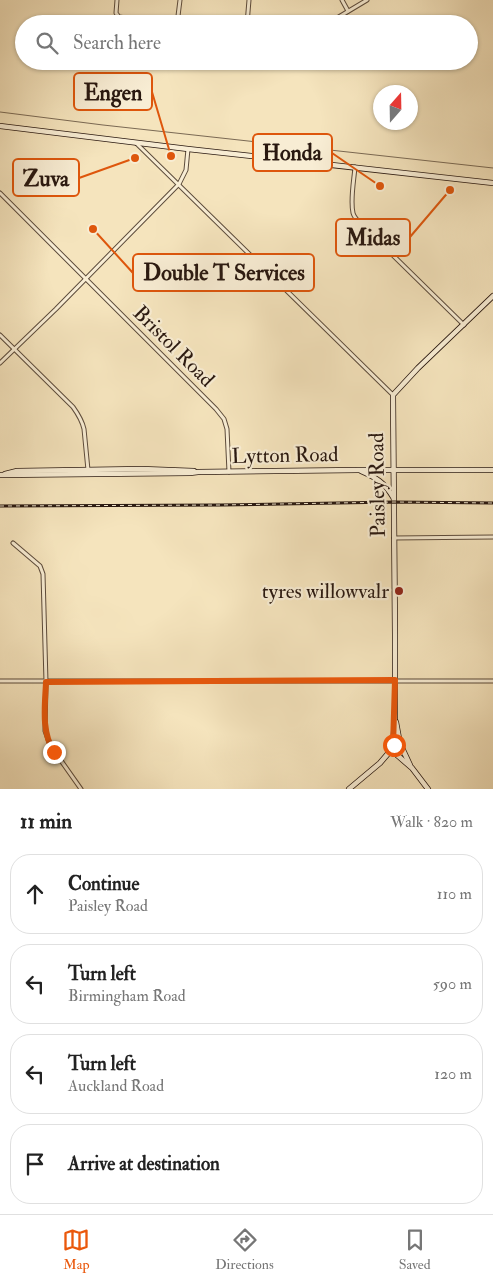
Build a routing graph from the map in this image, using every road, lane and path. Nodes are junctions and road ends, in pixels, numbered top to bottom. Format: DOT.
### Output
graph roads {
  1 [pos="117,0"];
  2 [pos="180,0"];
  3 [pos="249,0"];
  4 [pos="342,0"];
  5 [pos="367,0"];
  6 [pos="348,11"];
  7 [pos="117,15"];
  8 [pos="178,15"];
  9 [pos="248,15"];
  10 [pos="342,15"];
  11 [pos="0,126"];
  12 [pos="135,143"];
  13 [pos="188,149"];
  14 [pos="356,167"];
  15 [pos="493,182"];
  16 [pos="178,184"];
  17 [pos="0,193"];
  18 [pos="85,278"];
  19 [pos="493,296"];
  20 [pos="464,324"];
  21 [pos="0,334"];
  22 [pos="15,348"];
  23 [pos="0,363"];
  24 [pos="393,395"];
  25 [pos="358,470"];
  26 [pos="393,470"];
  27 [pos="493,470"];
  28 [pos="88,472"];
  29 [pos="229,472"];
  30 [pos="2,474"];
  31 [pos="394,498"];
  32 [pos="493,537"];
  33 [pos="394,538"];
  34 [pos="13,542"];
  35 [pos="395,680"];
  36 [pos="493,681"];
  37 [pos="0,682"];
  38 [pos="46,682"];
  39 [pos="395,716"];
  40 [pos="400,744"];
  41 [pos="392,747"];
  42 [pos="403,750"];
  43 [pos="396,755"];
  44 [pos="380,763"];
  45 [pos="412,768"];
  46 [pos="81,789"];
  47 [pos="350,789"];
  48 [pos="428,789"];
  1 -- 7 [label="street"];
  2 -- 8 [label="street"];
  3 -- 9 [label="street"];
  4 -- 6 [label="street"];
  5 -- 6 [label="street"];
  6 -- 10 [label="street"];
  11 -- 12 [label="main road"];
  12 -- 13 [label="main road"];
  12 -- 16 [label="street"];
  13 -- 14 [label="main road"];
  13 -- 16 [label="street"];
  14 -- 15 [label="main road"];
  14 -- 20 [label="street"];
  16 -- 18 [label="street"];
  16 -- 24 [label="street"];
  17 -- 18 [label="street, Bristol Road"];
  18 -- 22 [label="street"];
  18 -- 29 [label="street, Bristol Road"];
  19 -- 20 [label="main road"];
  20 -- 24 [label="main road"];
  21 -- 22 [label="street"];
  22 -- 23 [label="street"];
  22 -- 28 [label="street"];
  24 -- 26 [label="main road, Paisley Road"];
  25 -- 26 [label="main road, Lytton Road"];
  25 -- 29 [label="main road, Lytton Road"];
  25 -- 31 [label="main road"];
  26 -- 27 [label="main road, Lytton Road"];
  26 -- 31 [label="main road, Paisley Road"];
  28 -- 29 [label="main road, Lytton Road"];
  28 -- 30 [label="main road, Lytton Road"];
  31 -- 33 [label="main road, Paisley Road"];
  32 -- 33 [label="street"];
  33 -- 35 [label="main road, Paisley Road"];
  34 -- 38 [label="street"];
  35 -- 36 [label="street"];
  35 -- 38 [label="street"];
  35 -- 39 [label="main road, Paisley Road"];
  37 -- 38 [label="street"];
  38 -- 46 [label="street"];
  39 -- 40 [label="main road, Paisley Road"];
  39 -- 41 [label="main road, Paisley Road"];
  40 -- 41 [label="main road"];
  40 -- 42 [label="main road"];
  41 -- 43 [label="main road"];
  41 -- 44 [label="main road"];
  42 -- 43 [label="main road"];
  42 -- 45 [label="main road"];
  43 -- 44 [label="main road"];
  43 -- 45 [label="main road"];
  44 -- 47 [label="main road"];
  45 -- 48 [label="main road"];
}
